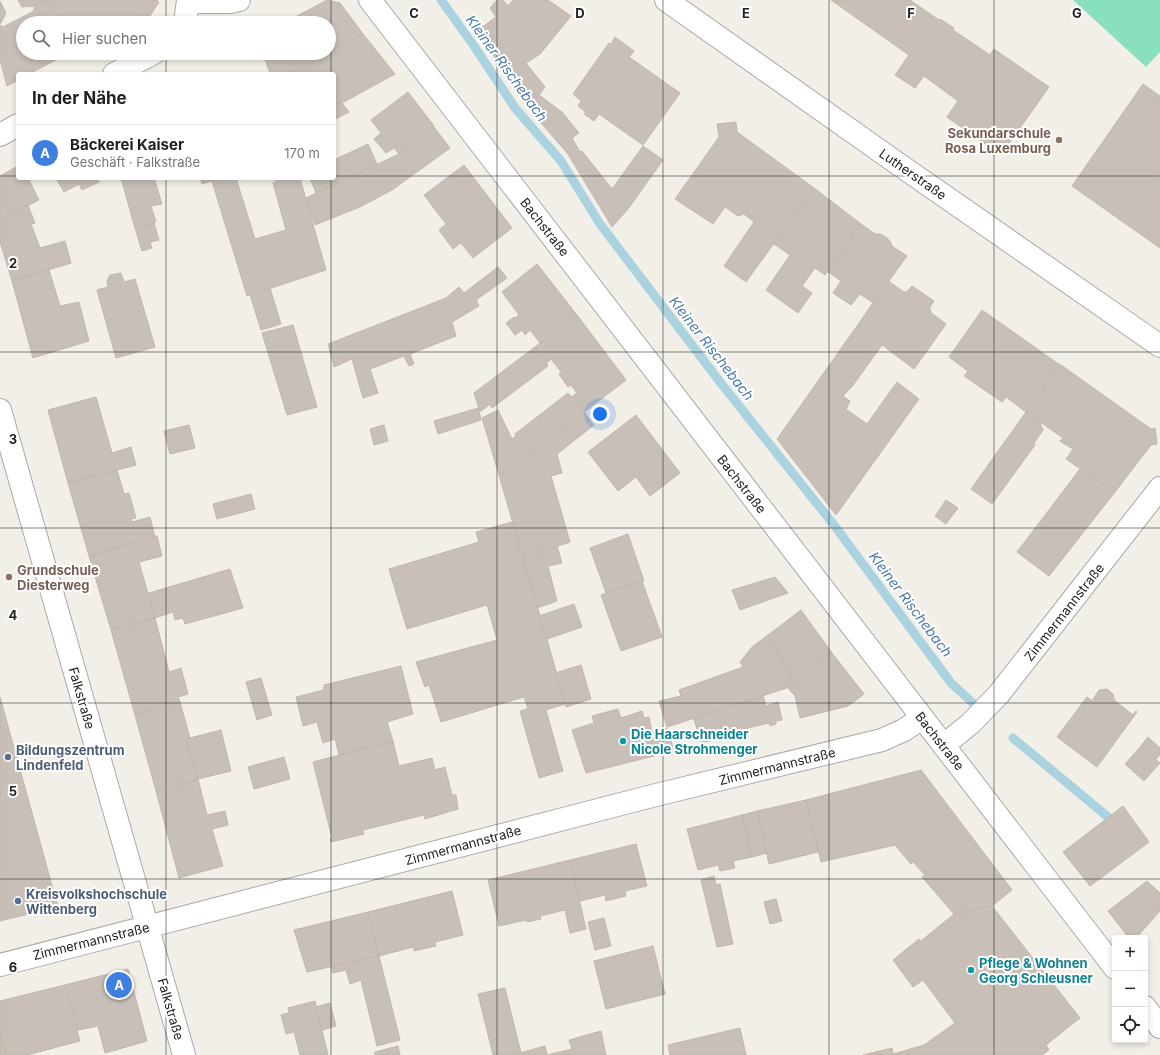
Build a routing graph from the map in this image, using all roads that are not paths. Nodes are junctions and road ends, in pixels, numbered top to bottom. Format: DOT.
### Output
graph roads {
  1 [pos="239,0"];
  2 [pos="370,0"];
  3 [pos="666,0"];
  4 [pos="187,8"];
  5 [pos="141,60"];
  6 [pos="118,72"];
  7 [pos="16,126"];
  8 [pos="0,135"];
  9 [pos="1160,346"];
  10 [pos="0,410"];
  11 [pos="1160,488"];
  12 [pos="922,718"];
  13 [pos="944,745"];
  14 [pos="148,927"];
  15 [pos="1112,964"];
  16 [pos="0,965"];
  17 [pos="1148,1011"];
  18 [pos="1160,1027"];
  19 [pos="184,1055"];
  1 -- 4 [label="street"];
  2 -- 12 [label="street, Bachstraße"];
  3 -- 9 [label="street, Lutherstraße"];
  5 -- 6 [label="street"];
  7 -- 8 [label="street"];
  10 -- 14 [label="street, Falkstraße"];
  11 -- 13 [label="street, Zimmermannstraße"];
  12 -- 13 [label="street, Bachstraße"];
  12 -- 14 [label="street, Zimmermannstraße"];
  13 -- 15 [label="street, Bachstraße"];
  14 -- 16 [label="street, Zimmermannstraße"];
  14 -- 19 [label="street, Falkstraße"];
  17 -- 18 [label="street"];
}
